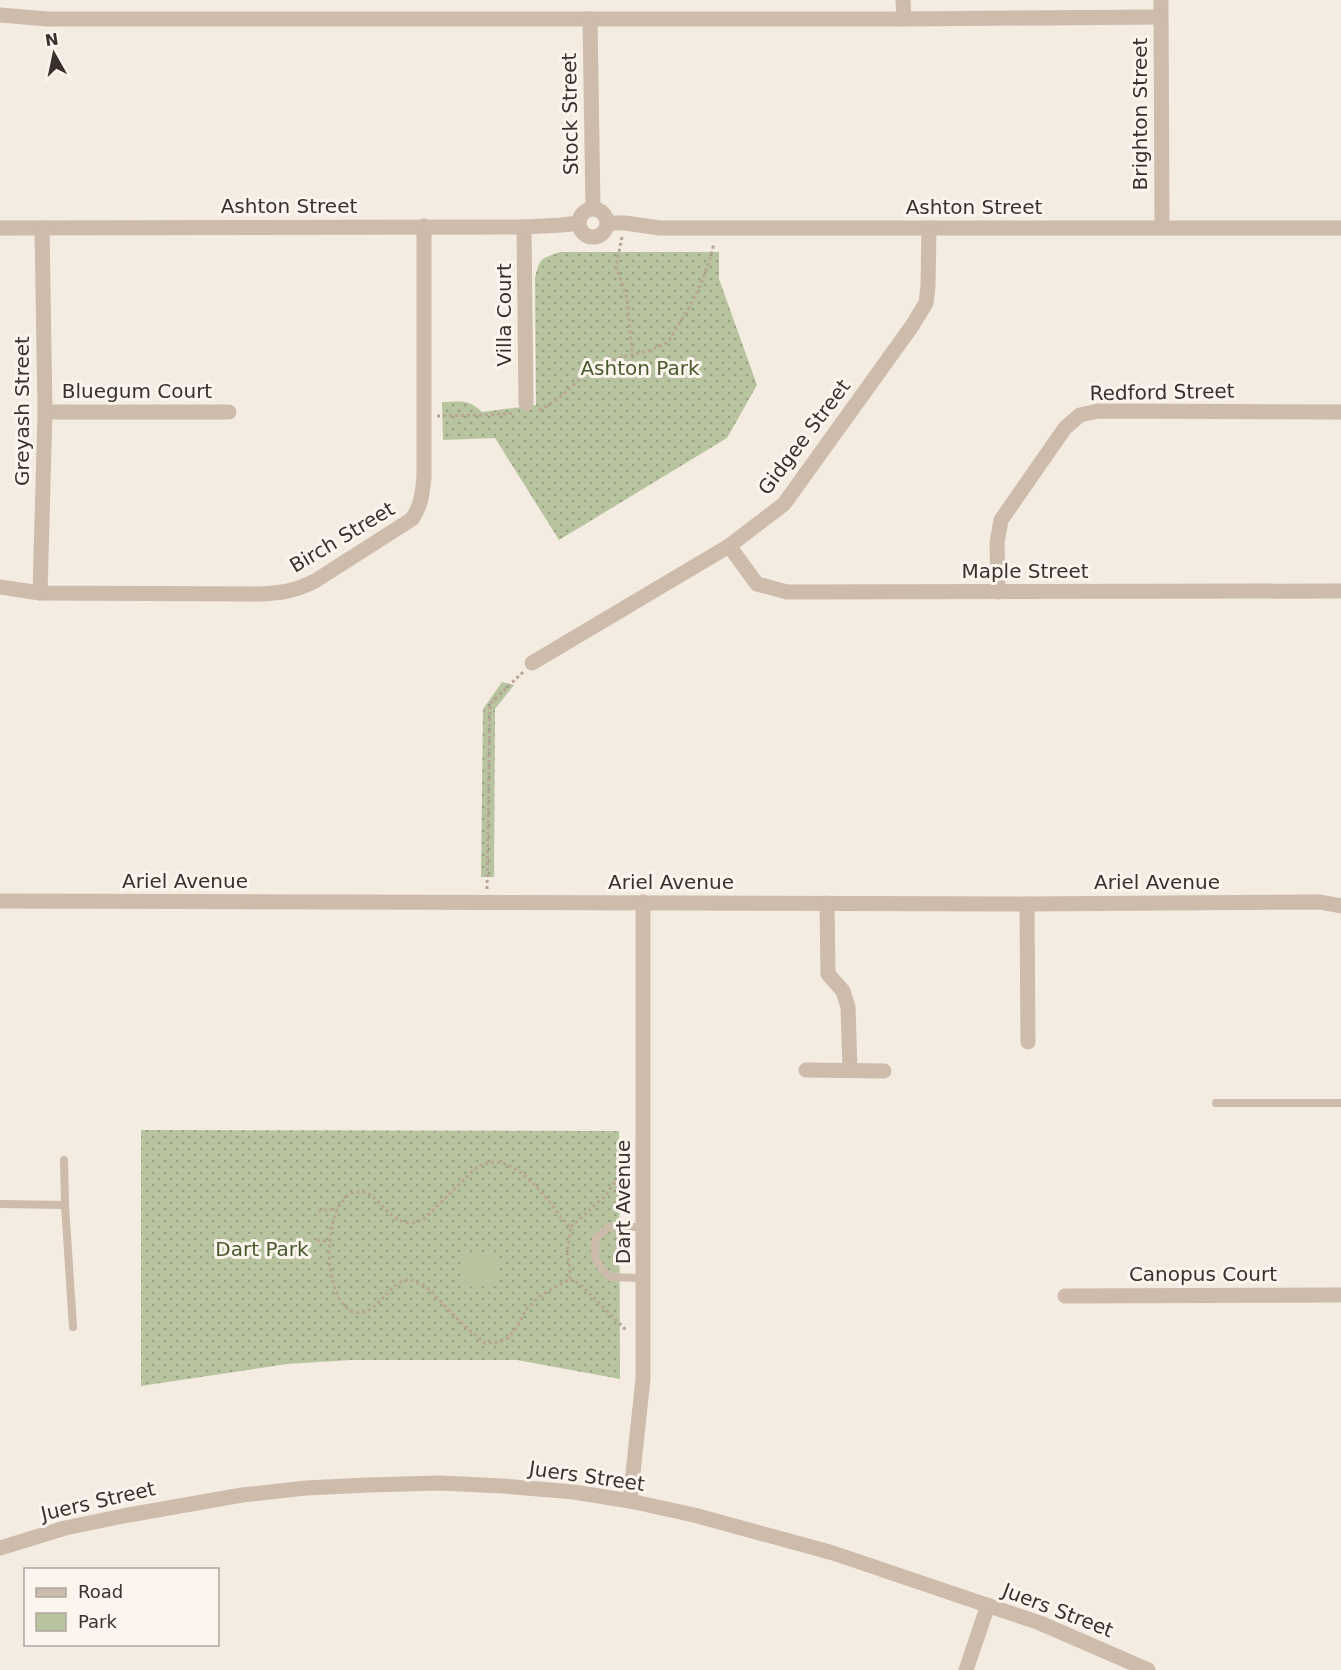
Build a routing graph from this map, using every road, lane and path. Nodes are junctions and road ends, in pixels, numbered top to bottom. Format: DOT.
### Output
graph roads {
  1 [pos="903,0"];
  2 [pos="1161,0"];
  3 [pos="0,15"];
  4 [pos="1160,17"];
  5 [pos="904,19"];
  6 [pos="590,20"];
  7 [pos="593,208"];
  8 [pos="579,223"];
  9 [pos="607,223"];
  10 [pos="625,223"];
  11 [pos="424,226"];
  12 [pos="525,227"];
  13 [pos="0,228"];
  14 [pos="42,228"];
  15 [pos="717,228"];
  16 [pos="928,228"];
  17 [pos="1162,228"];
  18 [pos="1341,228"];
  19 [pos="632,353"];
  20 [pos="525,409"];
  21 [pos="45,412"];
  22 [pos="229,412"];
  23 [pos="1341,412"];
  24 [pos="424,416"];
  25 [pos="729,546"];
  26 [pos="0,587"];
  27 [pos="1341,591"];
  28 [pos="998,592"];
  29 [pos="40,593"];
  30 [pos="532,663"];
  31 [pos="0,901"];
  32 [pos="643,902"];
  33 [pos="487,903"];
  34 [pos="826,903"];
  35 [pos="1027,904"];
  36 [pos="1341,906"];
  37 [pos="1028,1042"];
  38 [pos="806,1070"];
  39 [pos="850,1071"];
  40 [pos="884,1071"];
  41 [pos="1216,1103"];
  42 [pos="1341,1103"];
  43 [pos="64,1160"];
  44 [pos="644,1168"];
  45 [pos="0,1204"];
  46 [pos="65,1205"];
  47 [pos="337,1209"];
  48 [pos="318,1211"];
  49 [pos="571,1227"];
  50 [pos="644,1227"];
  51 [pos="317,1240"];
  52 [pos="329,1240"];
  53 [pos="644,1278"];
  54 [pos="570,1279"];
  55 [pos="1341,1295"];
  56 [pos="1065,1296"];
  57 [pos="73,1327"];
  58 [pos="643,1347"];
  59 [pos="630,1501"];
  60 [pos="0,1548"];
  61 [pos="988,1605"];
  62 [pos="966,1670"];
  63 [pos="1148,1670"];
  1 -- 5 [label="street"];
  2 -- 4 [label="street, Brighton Street"];
  3 -- 6 [label="street"];
  4 -- 5 [label="street"];
  4 -- 17 [label="street, Brighton Street"];
  5 -- 6 [label="street"];
  6 -- 7 [label="street, Stock Street"];
  7 -- 8 [label="street"];
  7 -- 9 [label="street"];
  8 -- 9 [label="street"];
  8 -- 12 [label="street, Ashton Street"];
  9 -- 10 [label="street, Ashton Street"];
  10 -- 15 [label="street, Ashton Street"];
  10 -- 19 [label="path"];
  11 -- 12 [label="street, Ashton Street"];
  11 -- 14 [label="street, Ashton Street"];
  11 -- 24 [label="street, Birch Street"];
  12 -- 20 [label="street, Villa Court"];
  13 -- 14 [label="street, Ashton Street"];
  14 -- 21 [label="street, Greyash Street"];
  15 -- 16 [label="street, Ashton Street"];
  15 -- 19 [label="path"];
  16 -- 17 [label="street, Ashton Street"];
  16 -- 25 [label="street, Gidgee Street"];
  17 -- 18 [label="street, Ashton Street"];
  19 -- 20 [label="path"];
  20 -- 24 [label="path"];
  21 -- 22 [label="street, Bluegum Court"];
  21 -- 29 [label="street, Greyash Street"];
  23 -- 28 [label="street, Redford Street"];
  24 -- 29 [label="street, Birch Street"];
  25 -- 28 [label="street, Maple Street"];
  25 -- 30 [label="street, Gidgee Street"];
  26 -- 29 [label="street, Birch Street"];
  27 -- 28 [label="street, Maple Street"];
  30 -- 33 [label="path"];
  31 -- 33 [label="street, Ariel Avenue"];
  32 -- 33 [label="street, Ariel Avenue"];
  32 -- 34 [label="street, Ariel Avenue"];
  32 -- 44 [label="street, Dart Avenue"];
  34 -- 35 [label="street, Ariel Avenue"];
  34 -- 39 [label="street"];
  35 -- 36 [label="street, Ariel Avenue"];
  35 -- 37 [label="street"];
  38 -- 39 [label="street"];
  39 -- 40 [label="street"];
  41 -- 42 [label="lane"];
  43 -- 46 [label="lane"];
  44 -- 49 [label="path"];
  44 -- 50 [label="street, Dart Avenue"];
  45 -- 46 [label="lane"];
  46 -- 57 [label="lane"];
  47 -- 48 [label="path"];
  47 -- 49 [label="path"];
  47 -- 52 [label="path"];
  49 -- 54 [label="path"];
  50 -- 53 [label="street, Dart Avenue"];
  50 -- 53 [label="lane"];
  51 -- 52 [label="path"];
  52 -- 54 [label="path"];
  53 -- 58 [label="street, Dart Avenue"];
  54 -- 58 [label="path"];
  55 -- 56 [label="street, Canopus Court"];
  58 -- 59 [label="street, Dart Avenue"];
  59 -- 60 [label="street, Juers Street"];
  59 -- 61 [label="street, Juers Street"];
  61 -- 62 [label="street"];
  61 -- 63 [label="street, Juers Street"];
}
